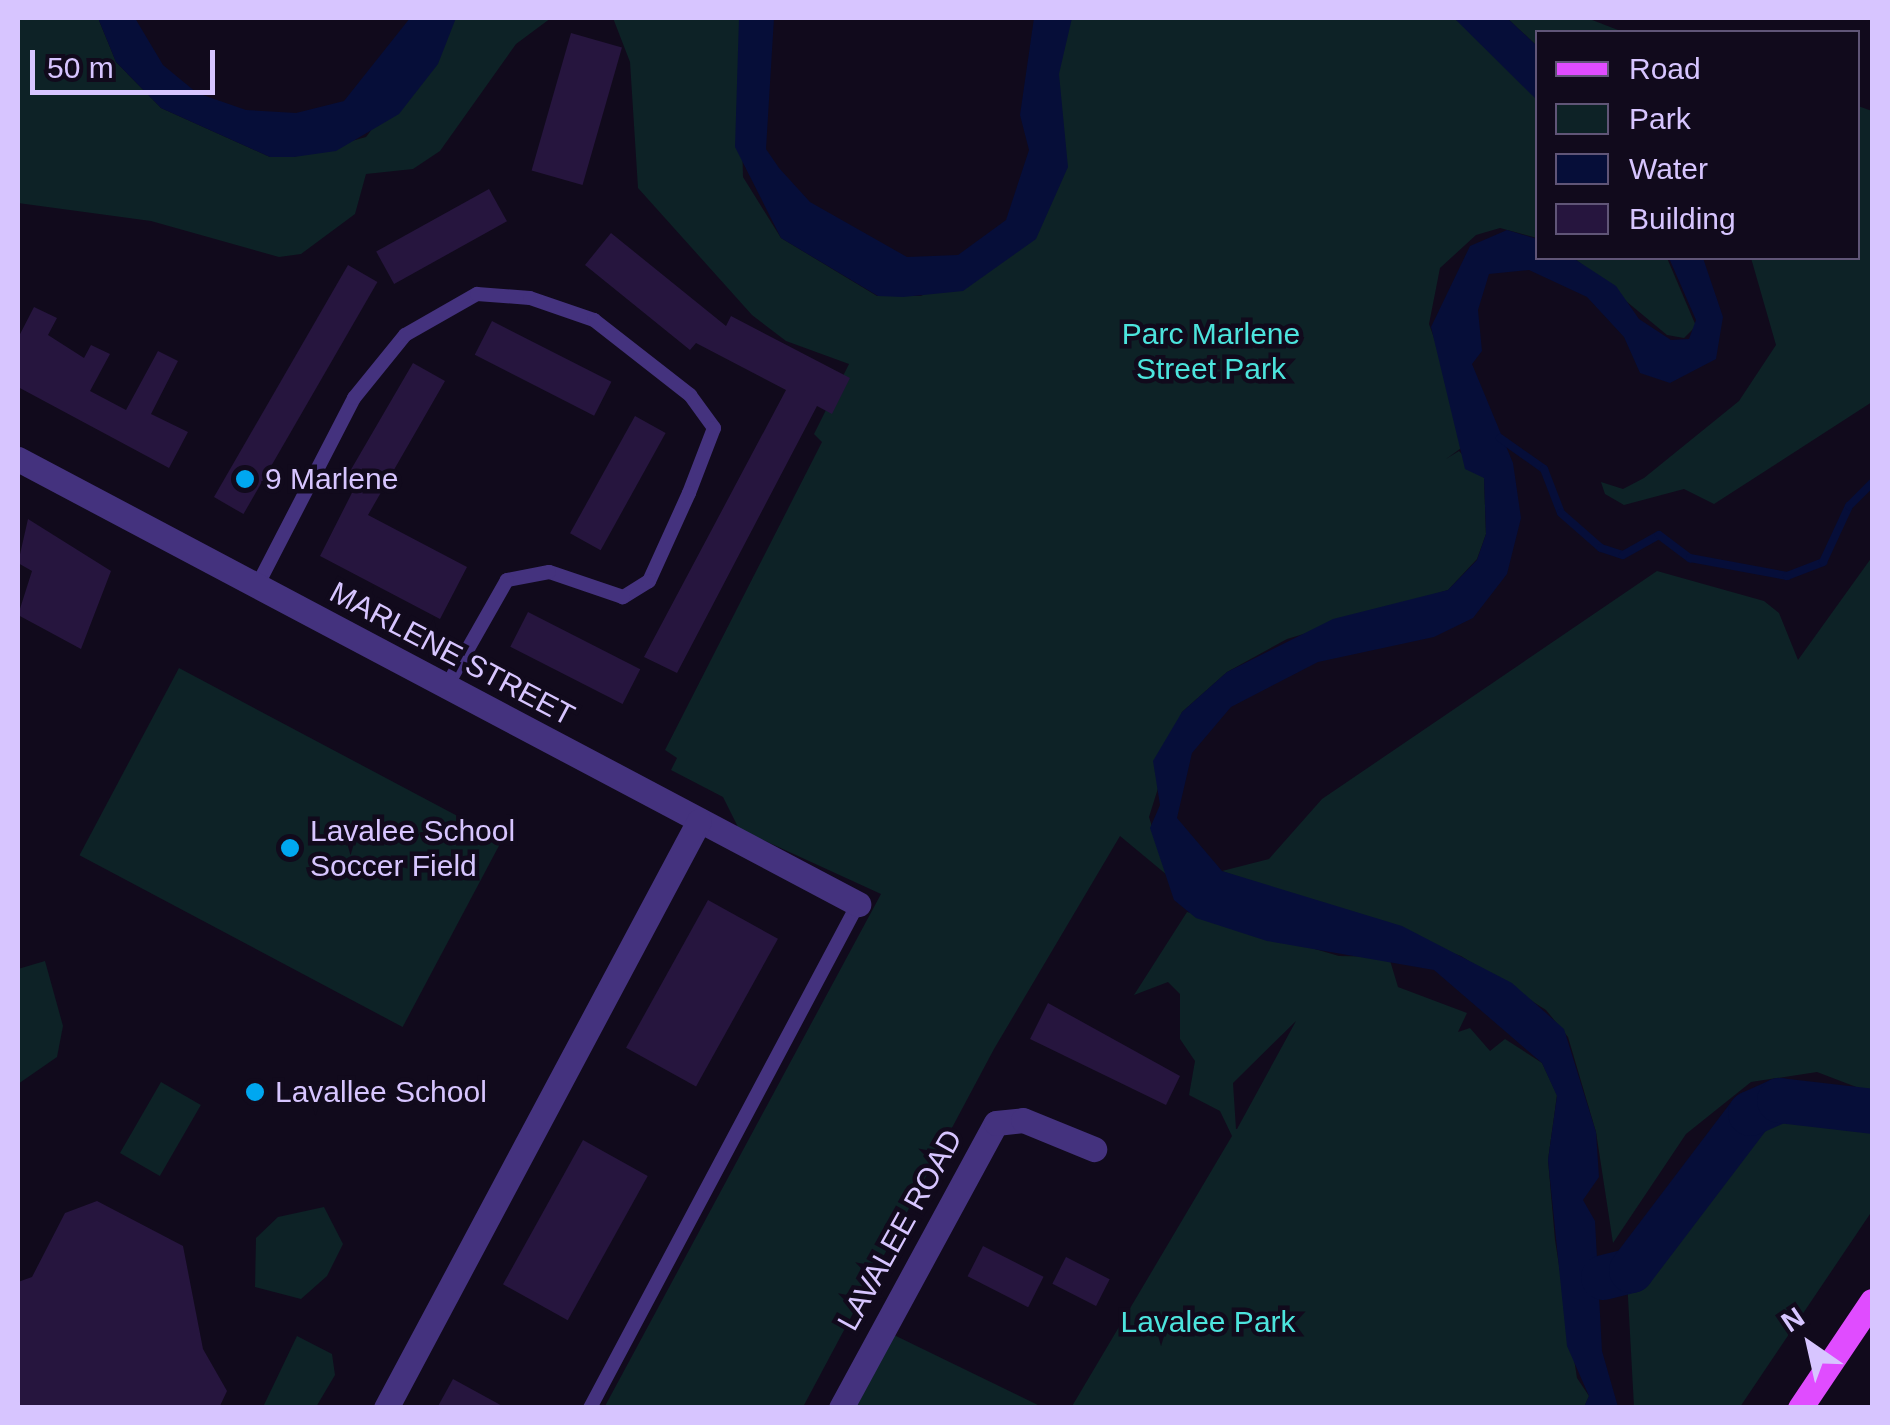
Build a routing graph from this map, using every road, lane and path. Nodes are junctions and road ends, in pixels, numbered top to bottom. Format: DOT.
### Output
graph roads {
  1 [pos="18,458"];
  2 [pos="257,586"];
  3 [pos="445,689"];
  4 [pos="699,821"];
  5 [pos="858,904"];
  6 [pos="1094,1149"];
  7 [pos="1872,1301"];
  8 [pos="386,1408"];
  9 [pos="590,1408"];
  10 [pos="840,1408"];
  11 [pos="1800,1408"];
  1 -- 2 [label="street, MARLENE STREET"];
  2 -- 3 [label="street, MARLENE STREET"];
  2 -- 3 [label="lane"];
  3 -- 4 [label="street, MARLENE STREET"];
  4 -- 5 [label="street, MARLENE STREET"];
  4 -- 8 [label="street"];
  5 -- 9 [label="lane"];
  6 -- 10 [label="street, LAVALEE ROAD"];
  7 -- 11 [label="main road"];
}
